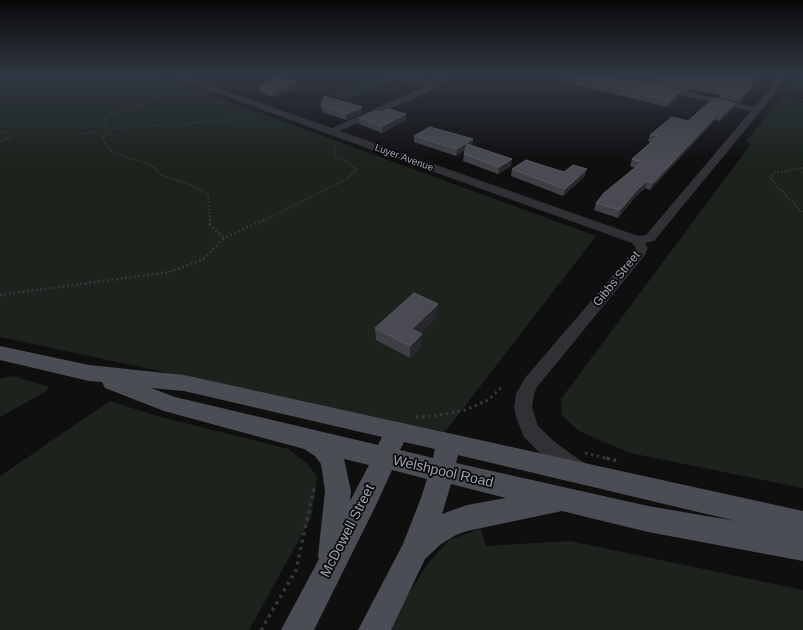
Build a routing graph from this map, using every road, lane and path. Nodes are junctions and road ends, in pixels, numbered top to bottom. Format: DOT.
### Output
graph roads {
  1 [pos="145,103"];
  2 [pos="251,103"];
  3 [pos="395,103"];
  4 [pos="732,103"];
  5 [pos="762,103"];
  6 [pos="757,109"];
  7 [pos="275,112"];
  8 [pos="114,129"];
  9 [pos="0,132"];
  10 [pos="335,133"];
  11 [pos="21,134"];
  12 [pos="0,141"];
  13 [pos="803,168"];
  14 [pos="803,213"];
  15 [pos="224,238"];
  16 [pos="637,240"];
  17 [pos="0,295"];
  18 [pos="0,353"];
  19 [pos="89,373"];
  20 [pos="397,431"];
  21 [pos="309,440"];
  22 [pos="449,442"];
  23 [pos="385,458"];
  24 [pos="621,461"];
  25 [pos="582,463"];
  26 [pos="441,471"];
  27 [pos="563,500"];
  28 [pos="803,524"];
  29 [pos="803,547"];
  30 [pos="414,552"];
  31 [pos="331,567"];
  32 [pos="297,630"];
  33 [pos="374,630"];
  1 -- 8 [label="path"];
  2 -- 7 [label="street, Luyer Avenue"];
  3 -- 10 [label="street"];
  4 -- 6 [label="street"];
  5 -- 6 [label="street, Gibbs Street"];
  6 -- 16 [label="street, Gibbs Street"];
  7 -- 8 [label="path"];
  7 -- 10 [label="street, Luyer Avenue"];
  8 -- 11 [label="path"];
  8 -- 15 [label="path"];
  9 -- 11 [label="path"];
  10 -- 15 [label="path"];
  10 -- 16 [label="street, Luyer Avenue"];
  11 -- 12 [label="path"];
  13 -- 14 [label="path"];
  15 -- 17 [label="path"];
  16 -- 25 [label="street, Gibbs Street"];
  18 -- 19 [label="main road, Welshpool Road"];
  19 -- 20 [label="main road, Welshpool Road"];
  19 -- 21 [label="main road, Welshpool Road"];
  20 -- 22 [label="main road, Welshpool Road"];
  20 -- 23 [label="main road, McDowell Street"];
  21 -- 23 [label="main road, Welshpool Road"];
  21 -- 31 [label="main road"];
  22 -- 25 [label="main road, Welshpool Road"];
  22 -- 26 [label="main road"];
  23 -- 26 [label="main road, Welshpool Road"];
  23 -- 31 [label="main road, McDowell Street"];
  24 -- 25 [label="path"];
  25 -- 28 [label="main road, Welshpool Road"];
  26 -- 27 [label="main road, Welshpool Road"];
  26 -- 30 [label="main road"];
  27 -- 29 [label="main road, Welshpool Road"];
  27 -- 30 [label="main road"];
  30 -- 33 [label="main road"];
  31 -- 32 [label="main road, McDowell Street"];
}
